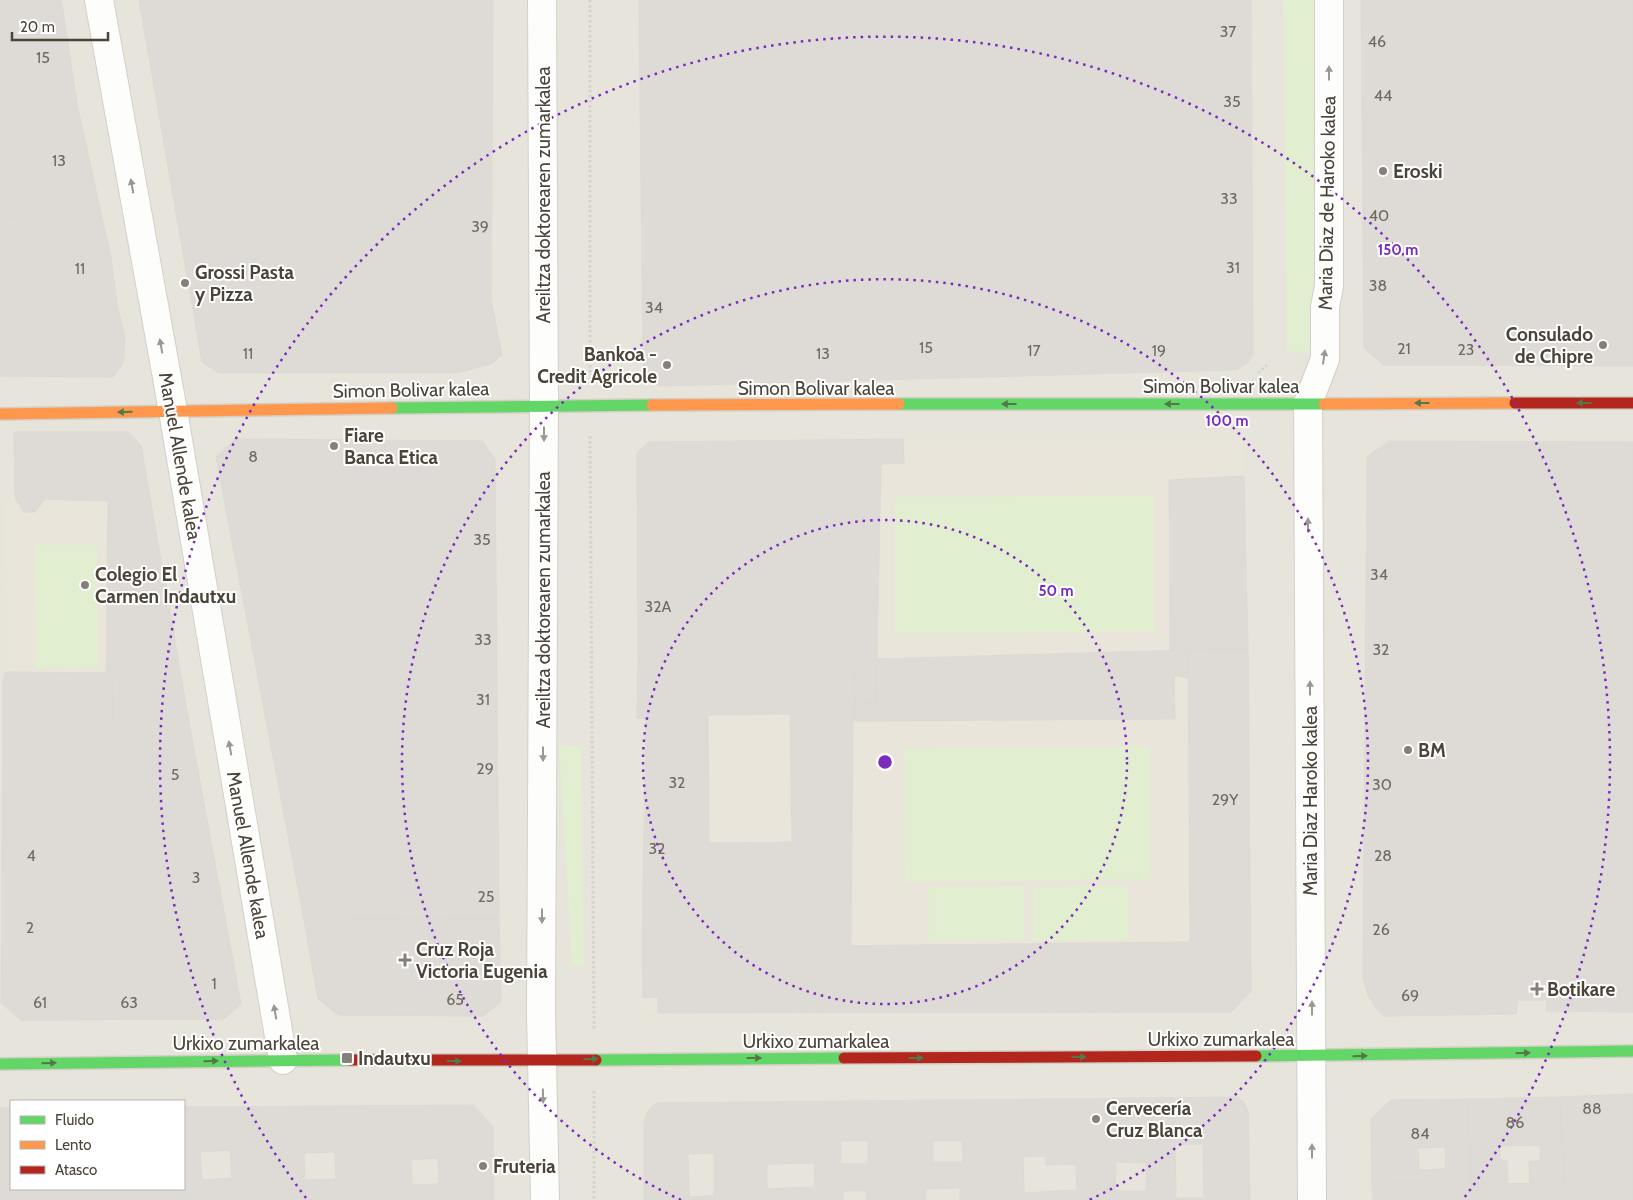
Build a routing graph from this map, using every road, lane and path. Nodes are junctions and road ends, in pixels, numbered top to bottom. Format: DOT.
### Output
graph roads {
  1 [pos="99,0"];
  2 [pos="542,0"];
  3 [pos="590,0"];
  4 [pos="1328,0"];
  5 [pos="1308,403"];
  6 [pos="1633,404"];
  7 [pos="544,405"];
  8 [pos="590,405"];
  9 [pos="173,412"];
  10 [pos="0,414"];
  11 [pos="1633,1051"];
  12 [pos="1312,1056"];
  13 [pos="594,1059"];
  14 [pos="283,1060"];
  15 [pos="542,1061"];
  16 [pos="0,1064"];
  17 [pos="545,1200"];
  18 [pos="594,1200"];
  19 [pos="1312,1200"];
  9 -- 1 [label="street, Manuel Allende kalea, one-way"];
  2 -- 7 [label="street, Areiltza doktorearen zumarkalea"];
  3 -- 8 [label="path"];
  5 -- 4 [label="street, Maria Diaz de Haroko kalea, one-way"];
  6 -- 5 [label="main road, Simon Bolivar kalea, one-way"];
  5 -- 8 [label="main road, Simon Bolivar kalea, one-way"];
  12 -- 5 [label="street, Maria Diaz Haroko kalea, one-way"];
  7 -- 8 [label="main road, Simon Bolivar kalea"];
  7 -- 9 [label="main road, Simon Bolivar kalea"];
  7 -- 15 [label="street, Areiltza doktorearen zumarkalea, one-way"];
  8 -- 13 [label="path"];
  9 -- 10 [label="main road, Simon Bolivar kalea, one-way"];
  14 -- 9 [label="street, Manuel Allende kalea, one-way"];
  12 -- 11 [label="main road, Urkixo zumarkalea, one-way"];
  13 -- 12 [label="main road, Urkixo zumarkalea, one-way"];
  19 -- 12 [label="street, Maria Diaz Haroko kalea, one-way"];
  15 -- 13 [label="main road, Urkixo zumarkalea, one-way"];
  13 -- 18 [label="path"];
  14 -- 15 [label="main road, Urkixo zumarkalea, one-way"];
  16 -- 14 [label="main road, Urkixo zumarkalea, one-way"];
  15 -- 17 [label="street, Areiltza doktorearen zumarkalea, one-way"];
}
